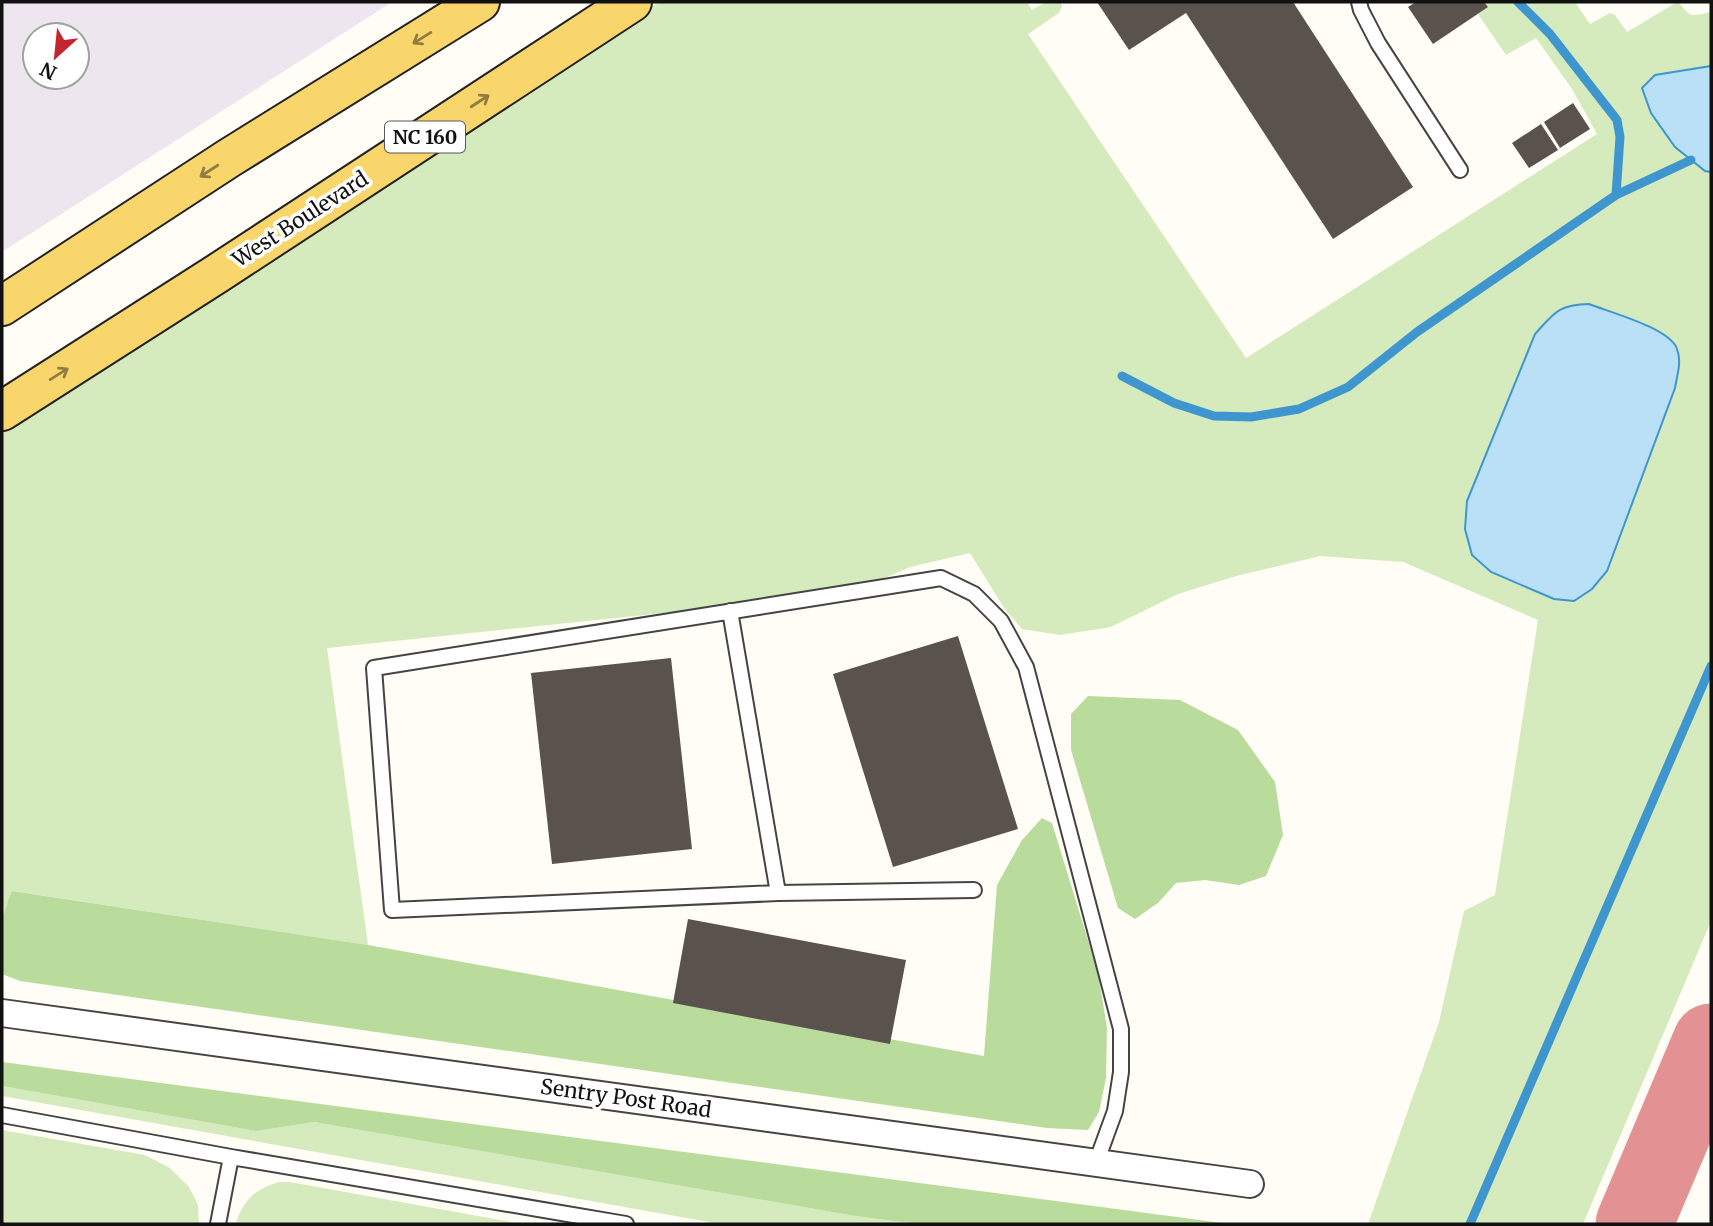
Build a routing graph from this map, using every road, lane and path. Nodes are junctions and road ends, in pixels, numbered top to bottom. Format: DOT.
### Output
graph roads {
  1 [pos="480,2"];
  2 [pos="632,2"];
  3 [pos="1359,2"];
  4 [pos="1460,170"];
  5 [pos="2,306"];
  6 [pos="2,411"];
  7 [pos="730,611"];
  8 [pos="974,890"];
  9 [pos="778,893"];
  10 [pos="2,1013"];
  11 [pos="2,1115"];
  12 [pos="231,1157"];
  13 [pos="1096,1163"];
  14 [pos="1250,1184"];
  15 [pos="218,1224"];
  16 [pos="626,1224"];
  1 -- 5 [label="main road, one-way"];
  6 -- 2 [label="main road, West Boulevard / NC 160, one-way"];
  3 -- 4 [label="lane"];
  7 -- 9 [label="lane"];
  7 -- 9 [label="lane"];
  7 -- 13 [label="lane"];
  8 -- 9 [label="lane"];
  10 -- 13 [label="street, Sentry Post Road"];
  11 -- 12 [label="lane"];
  12 -- 15 [label="lane"];
  12 -- 16 [label="lane"];
  13 -- 14 [label="street, Sentry Post Road"];
}
